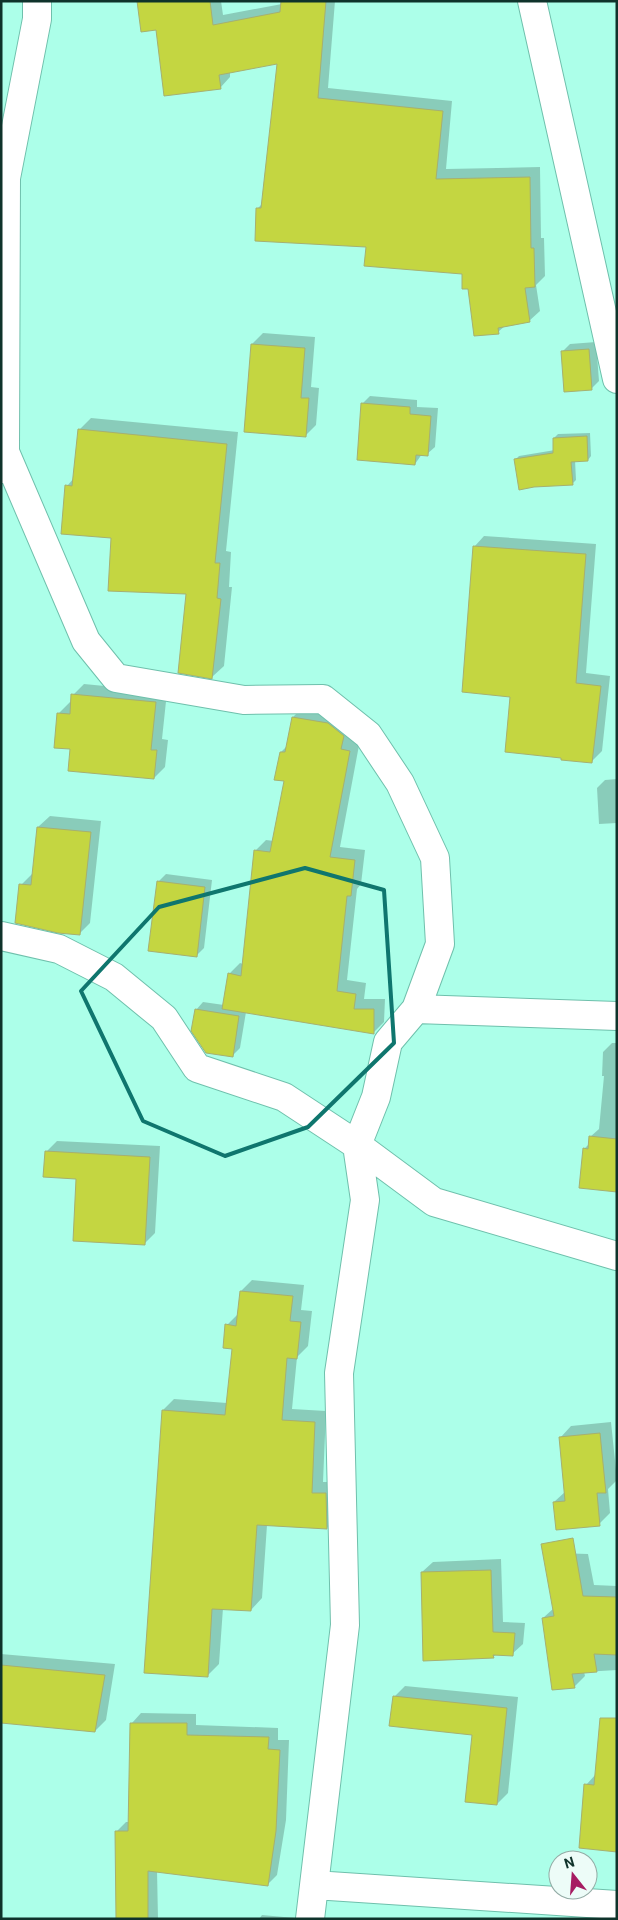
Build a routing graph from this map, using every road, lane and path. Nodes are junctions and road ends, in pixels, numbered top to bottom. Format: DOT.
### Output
graph roads {
  1 [pos="37,1"];
  2 [pos="532,1"];
  3 [pos="4,178"];
  4 [pos="617,379"];
  5 [pos="3,463"];
  6 [pos="1,936"];
  7 [pos="416,1009"];
  8 [pos="617,1016"];
  9 [pos="356,1145"];
  10 [pos="617,1256"];
  11 [pos="314,1885"];
  12 [pos="617,1905"];
  13 [pos="310,1919"];
  1 -- 3 [label="street"];
  2 -- 4 [label="street"];
  3 -- 5 [label="street"];
  5 -- 7 [label="street"];
  6 -- 9 [label="street"];
  7 -- 8 [label="street"];
  7 -- 9 [label="street"];
  9 -- 10 [label="street"];
  9 -- 11 [label="street"];
  11 -- 12 [label="street"];
  11 -- 13 [label="street"];
}
